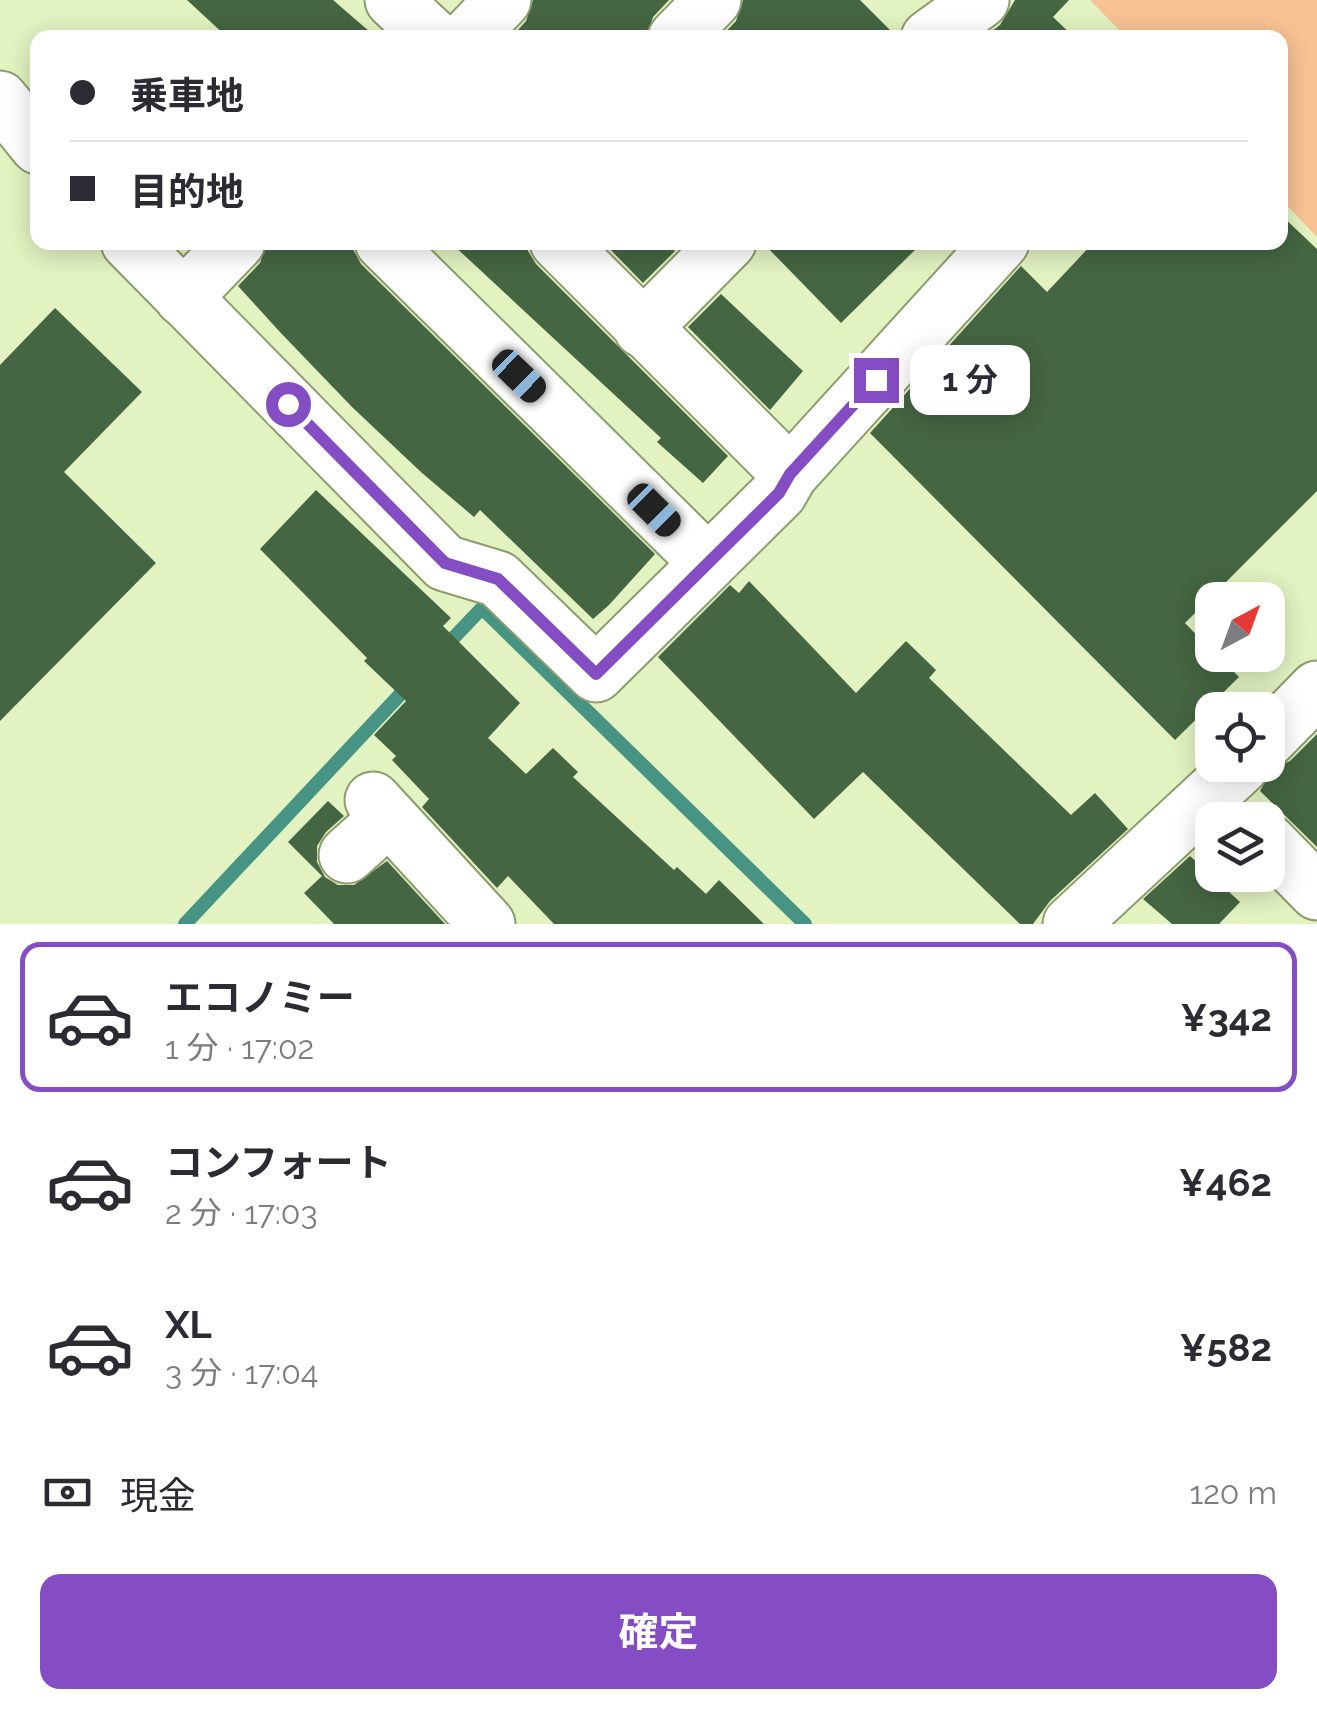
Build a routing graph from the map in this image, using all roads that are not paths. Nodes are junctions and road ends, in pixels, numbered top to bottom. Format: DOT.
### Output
graph roads {
  1 [pos="393,0"];
  2 [pos="503,0"];
  3 [pos="713,0"];
  4 [pos="981,0"];
  5 [pos="925,27"];
  6 [pos="425,30"];
  7 [pos="475,30"];
  8 [pos="684,30"];
  9 [pos="0,99"];
  10 [pos="30,136"];
  11 [pos="136,250"];
  12 [pos="229,250"];
  13 [pos="392,250"];
  14 [pos="566,250"];
  15 [pos="720,250"];
  16 [pos="994,250"];
  17 [pos="184,298"];
  18 [pos="642,330"];
  19 [pos="790,474"];
  20 [pos="708,564"];
  21 [pos="1317,688"];
  22 [pos="1285,721"];
  23 [pos="1235,792"];
  24 [pos="347,856"];
  25 [pos="1285,859"];
  26 [pos="1317,892"];
  27 [pos="487,924"];
  28 [pos="1071,924"];
  1 -- 6 [label="street"];
  2 -- 7 [label="street"];
  3 -- 8 [label="street"];
  4 -- 5 [label="street"];
  9 -- 10 [label="street"];
  11 -- 17 [label="street"];
  12 -- 17 [label="street"];
  13 -- 20 [label="street"];
  14 -- 18 [label="street"];
  15 -- 18 [label="street"];
  16 -- 19 [label="street"];
  17 -- 20 [label="street"];
  18 -- 19 [label="street"];
  19 -- 20 [label="street"];
  21 -- 22 [label="street"];
  23 -- 28 [label="street"];
  24 -- 27 [label="street"];
  25 -- 26 [label="street"];
}
